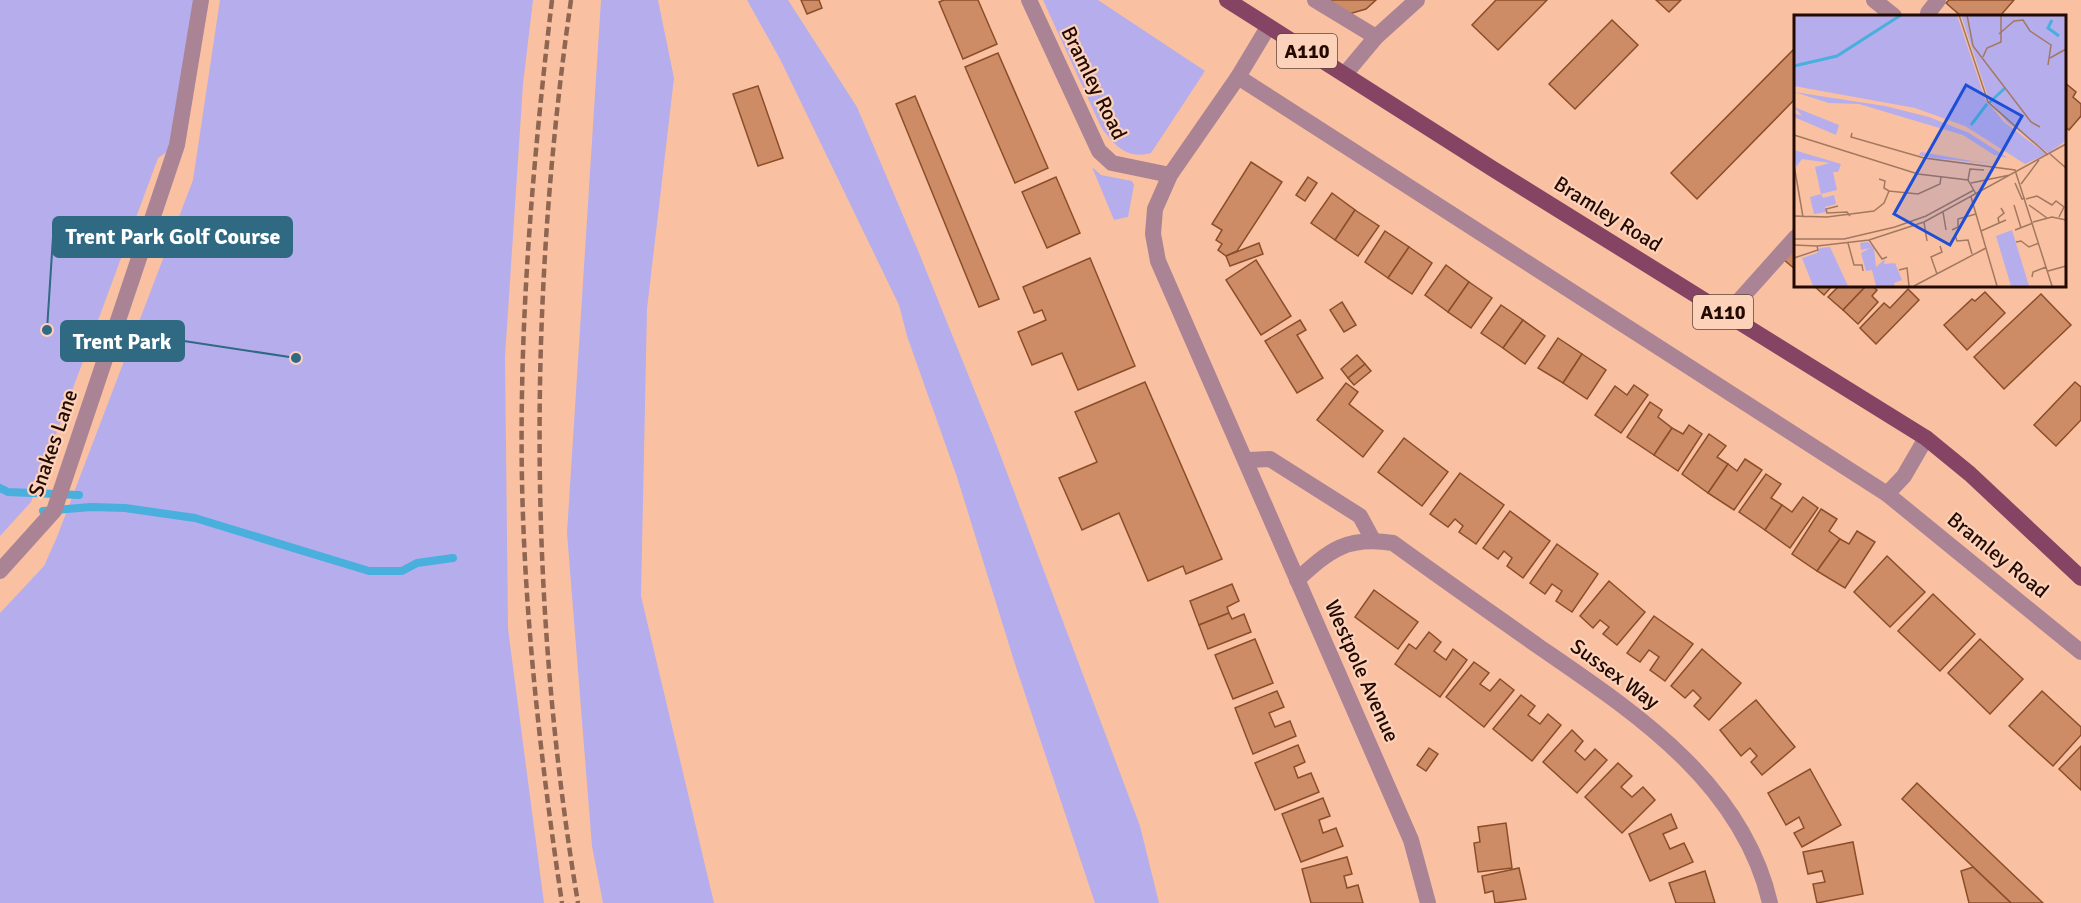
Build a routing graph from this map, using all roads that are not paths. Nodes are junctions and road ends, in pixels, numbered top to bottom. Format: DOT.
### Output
graph roads {
  1 [pos="201,0"];
  2 [pos="1029,0"];
  3 [pos="1227,0"];
  4 [pos="1315,0"];
  5 [pos="1417,0"];
  6 [pos="1874,0"];
  7 [pos="1893,15"];
  8 [pos="1268,27"];
  9 [pos="1376,37"];
  10 [pos="1345,74"];
  11 [pos="1238,77"];
  12 [pos="1170,175"];
  13 [pos="1794,239"];
  14 [pos="1727,314"];
  15 [pos="1926,438"];
  16 [pos="1247,460"];
  17 [pos="1887,494"];
  18 [pos="1373,540"];
  19 [pos="0,571"];
  20 [pos="2081,578"];
  21 [pos="1297,580"];
  22 [pos="2081,652"];
  23 [pos="1428,903"];
  24 [pos="1770,903"];
  1 -- 19 [label="street, Snakes Lane"];
  2 -- 12 [label="street, Bramley Road"];
  3 -- 8 [label="main road, Bramley Road / A110"];
  4 -- 9 [label="street"];
  5 -- 9 [label="street"];
  6 -- 7 [label="street"];
  8 -- 10 [label="main road, Bramley Road / A110"];
  8 -- 11 [label="street"];
  9 -- 10 [label="street"];
  10 -- 14 [label="main road, Bramley Road / A110"];
  11 -- 12 [label="street"];
  11 -- 17 [label="street, Bramley Road"];
  12 -- 16 [label="street"];
  13 -- 14 [label="street"];
  14 -- 15 [label="main road, Bramley Road / A110"];
  15 -- 17 [label="street"];
  15 -- 20 [label="main road, Bramley Road / A110"];
  16 -- 18 [label="street"];
  16 -- 21 [label="street, Westpole Avenue"];
  17 -- 22 [label="street, Bramley Road"];
  18 -- 21 [label="street, Sussex Way"];
  18 -- 24 [label="street, Sussex Way"];
  21 -- 23 [label="street, Westpole Avenue"];
}
